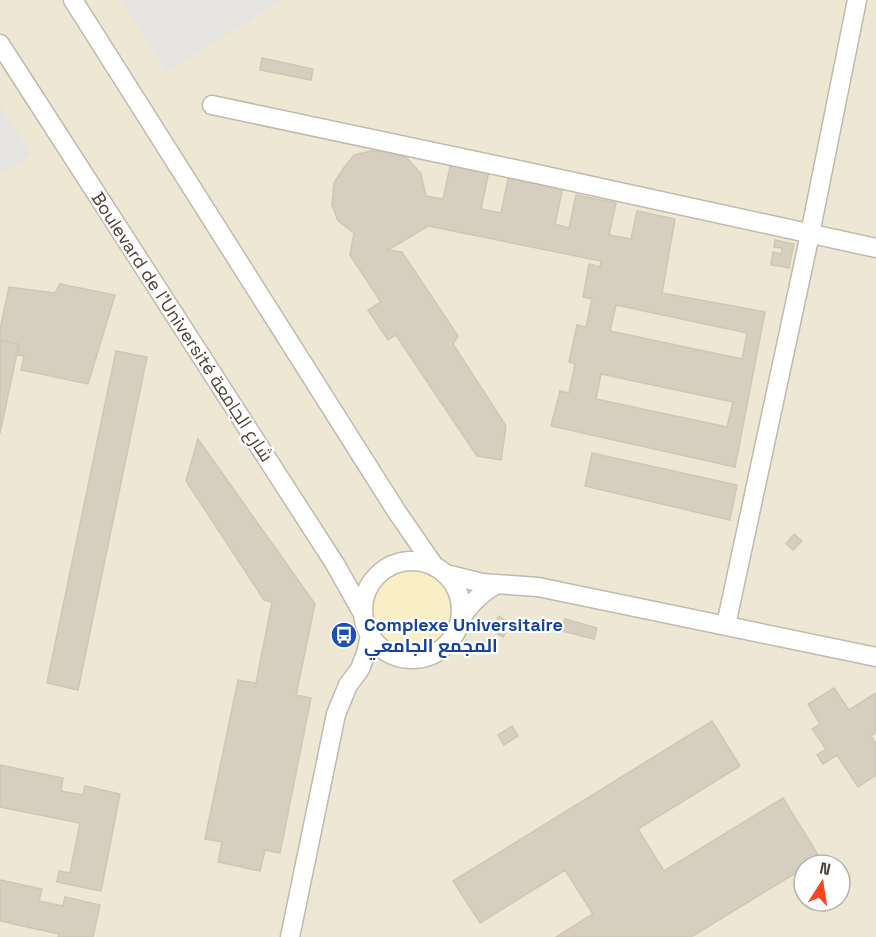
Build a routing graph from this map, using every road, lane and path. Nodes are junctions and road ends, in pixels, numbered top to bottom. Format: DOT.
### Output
graph roads {
  1 [pos="72,0"];
  2 [pos="857,0"];
  3 [pos="0,44"];
  4 [pos="212,105"];
  5 [pos="810,234"];
  6 [pos="876,248"];
  7 [pos="441,571"];
  8 [pos="495,585"];
  9 [pos="362,612"];
  10 [pos="460,620"];
  11 [pos="726,625"];
  12 [pos="370,636"];
  13 [pos="394,655"];
  14 [pos="876,657"];
  15 [pos="360,669"];
  16 [pos="290,937"];
  1 -- 7 [label="street"];
  2 -- 5 [label="street"];
  3 -- 9 [label="street, Boulevard de l'Université شارع الجامعة"];
  4 -- 5 [label="street"];
  5 -- 6 [label="street"];
  5 -- 11 [label="street"];
  7 -- 8 [label="street"];
  7 -- 9 [label="street"];
  7 -- 10 [label="street"];
  8 -- 10 [label="street"];
  8 -- 11 [label="street"];
  9 -- 12 [label="street"];
  10 -- 13 [label="street"];
  11 -- 14 [label="street"];
  12 -- 13 [label="street"];
  12 -- 15 [label="street"];
  13 -- 15 [label="street"];
  15 -- 16 [label="street"];
}
